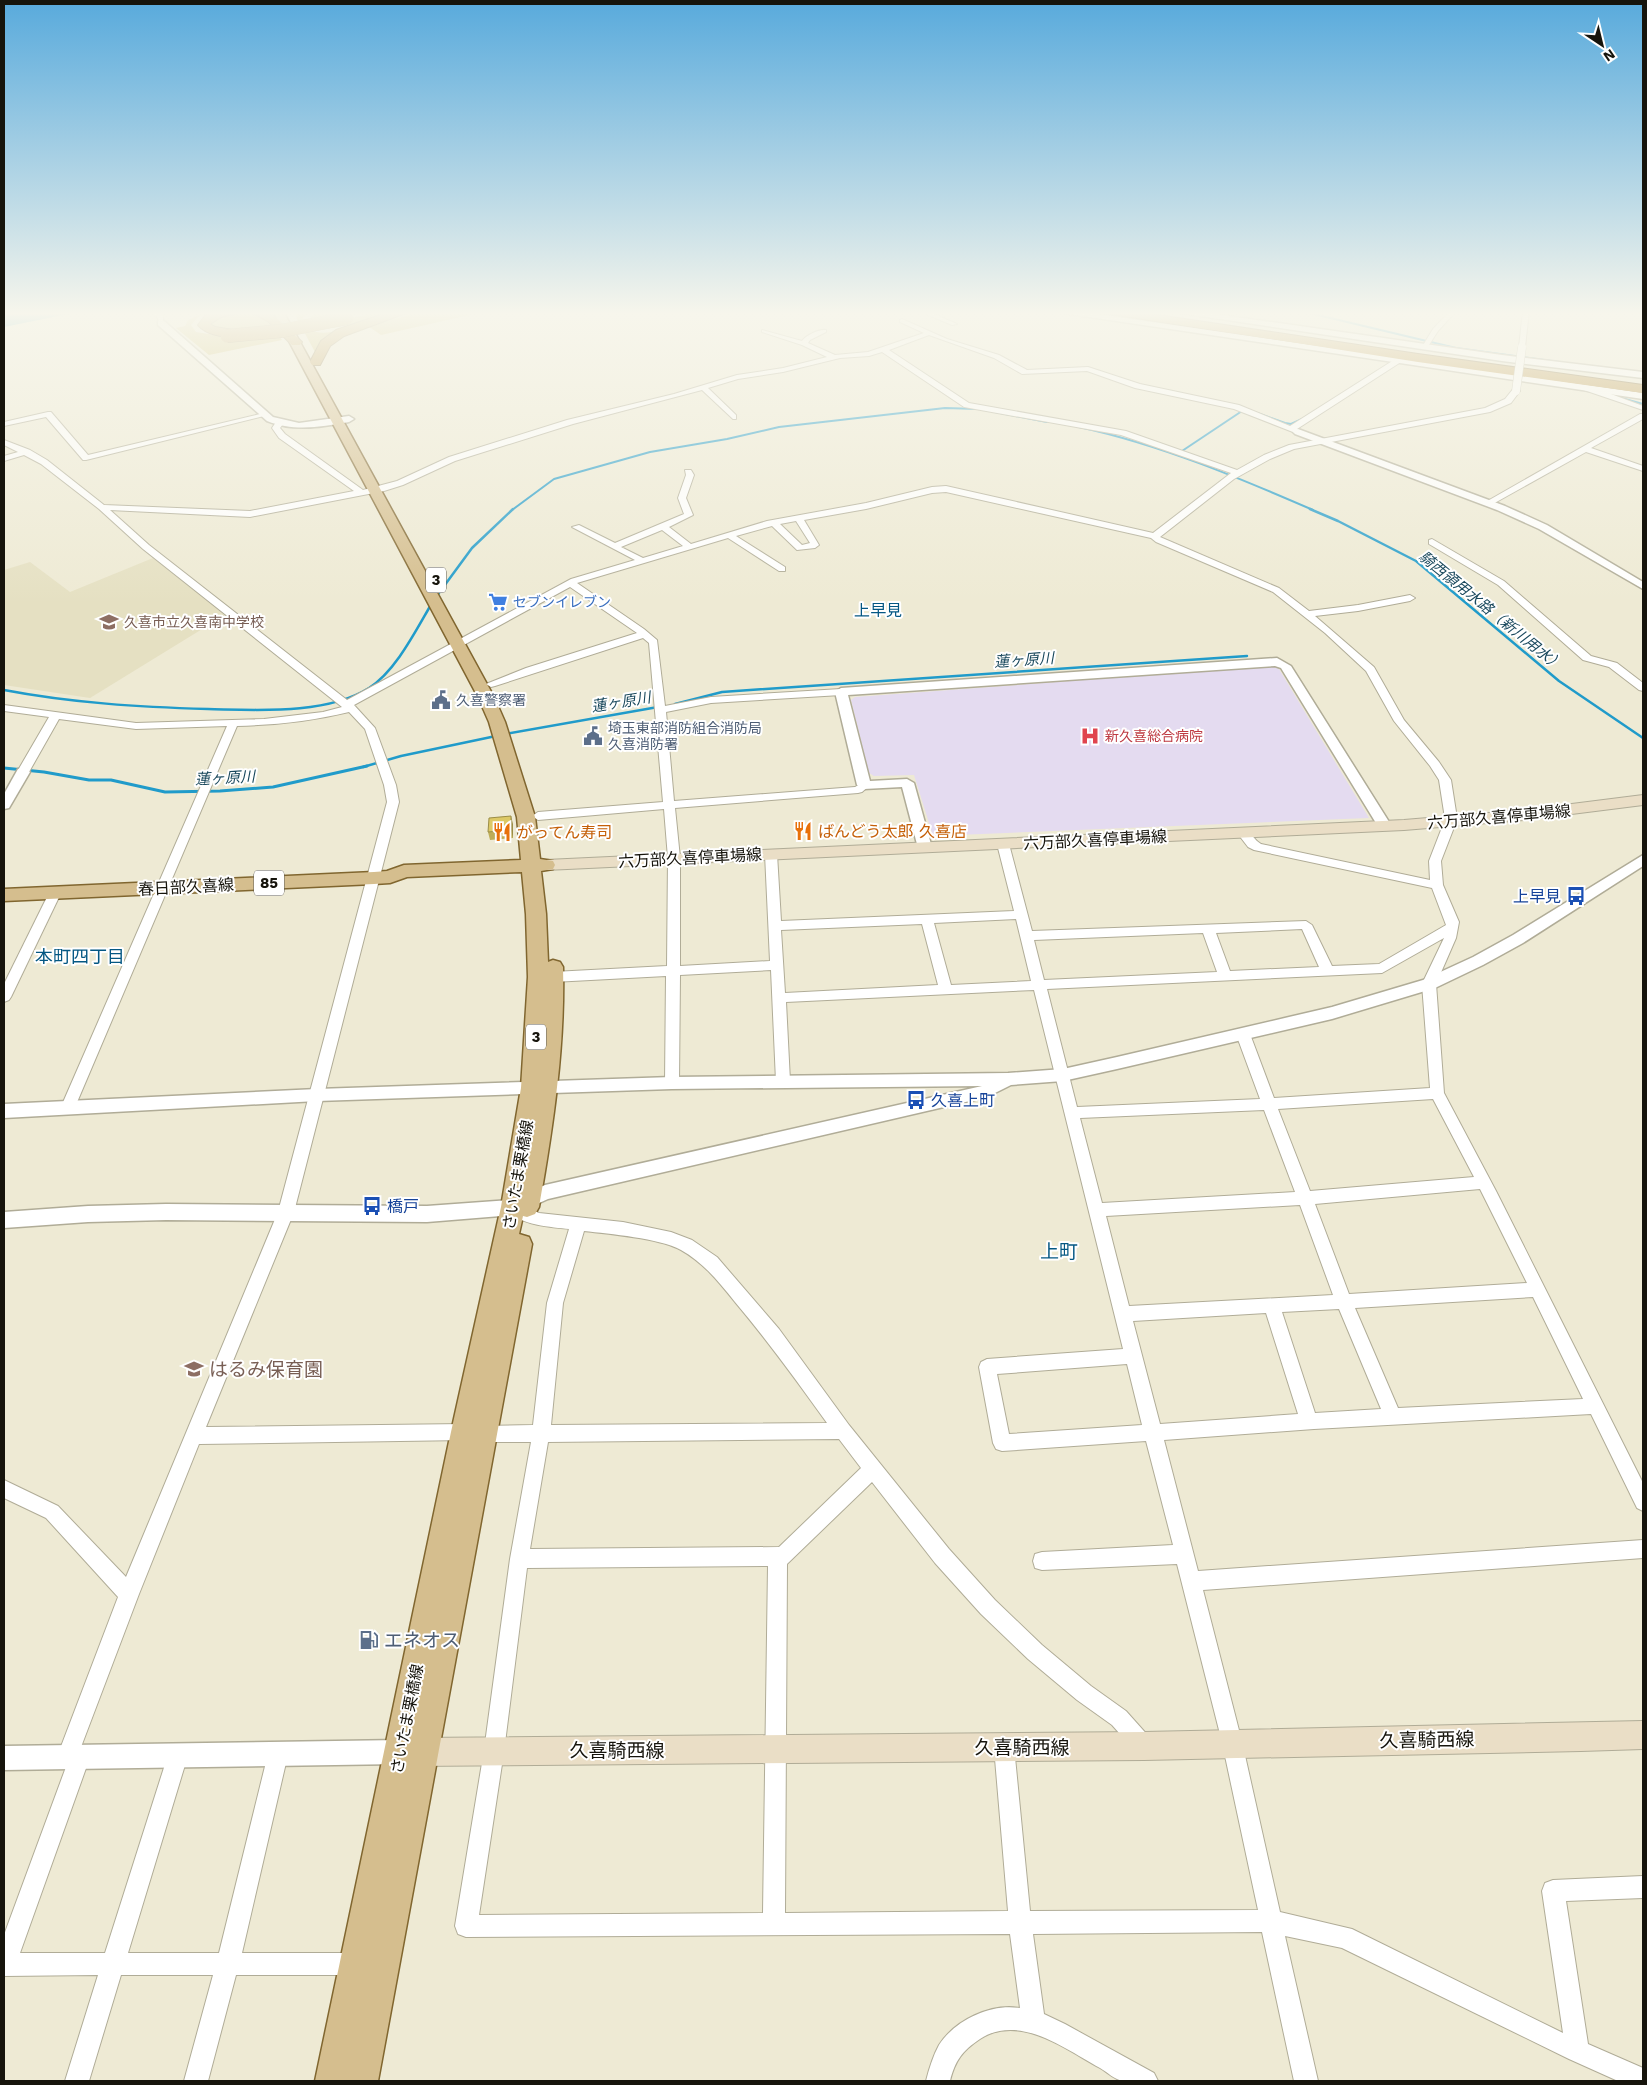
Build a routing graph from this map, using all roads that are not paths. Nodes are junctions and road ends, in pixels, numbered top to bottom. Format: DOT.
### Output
graph roads {
  1 [pos="257,408"];
  2 [pos="336,408"];
  3 [pos="338,408"];
  4 [pos="624,408"];
  5 [pos="724,408"];
  6 [pos="985,408"];
  7 [pos="1239,408"];
  8 [pos="1325,408"];
  9 [pos="1491,408"];
  10 [pos="264,415"];
  11 [pos="1643,416"];
  12 [pos="733,417"];
  13 [pos="343,420"];
  14 [pos="4,424"];
  15 [pos="279,424"];
  16 [pos="1294,430"];
  17 [pos="1320,441"];
  18 [pos="4,442"];
  19 [pos="1586,449"];
  20 [pos="27,452"];
  21 [pos="4,459"];
  22 [pos="1643,469"];
  23 [pos="688,472"];
  24 [pos="1235,475"];
  25 [pos="373,490"];
  26 [pos="1488,504"];
  27 [pos="102,507"];
  28 [pos="798,518"];
  29 [pos="774,523"];
  30 [pos="576,527"];
  31 [pos="663,527"];
  32 [pos="729,535"];
  33 [pos="1154,536"];
  34 [pos="1432,542"];
  35 [pos="615,546"];
  36 [pos="690,547"];
  37 [pos="643,561"];
  38 [pos="782,569"];
  39 [pos="570,583"];
  40 [pos="1643,586"];
  41 [pos="1410,598"];
  42 [pos="1307,614"];
  43 [pos="644,634"];
  44 [pos="463,641"];
  45 [pos="491,684"];
  46 [pos="1643,688"];
  47 [pos="841,692"];
  48 [pos="348,707"];
  49 [pos="661,708"];
  50 [pos="6,710"];
  51 [pos="56,715"];
  52 [pos="233,724"];
  53 [pos="23,772"];
  54 [pos="864,785"];
  55 [pos="1643,800"];
  56 [pos="4,805"];
  57 [pos="671,805"];
  58 [pos="538,816"];
  59 [pos="1448,822"];
  60 [pos="1384,825"];
  61 [pos="1244,834"];
  62 [pos="1003,844"];
  63 [pos="925,848"];
  64 [pos="771,854"];
  65 [pos="674,858"];
  66 [pos="1643,860"];
  67 [pos="539,865"];
  68 [pos="374,878"];
  69 [pos="1437,885"];
  70 [pos="161,888"];
  71 [pos="55,893"];
  72 [pos="4,896"];
  73 [pos="1021,915"];
  74 [pos="928,919"];
  75 [pos="774,926"];
  76 [pos="1452,927"];
  77 [pos="1208,929"];
  78 [pos="1027,936"];
  79 [pos="776,965"];
  80 [pos="673,970"];
  81 [pos="1327,970"];
  82 [pos="1225,975"];
  83 [pos="553,977"];
  84 [pos="1039,984"];
  85 [pos="1428,984"];
  86 [pos="946,989"];
  87 [pos="4,997"];
  88 [pos="778,998"];
  89 [pos="1243,1034"];
  90 [pos="1063,1075"];
  91 [pos="1008,1079"];
  92 [pos="783,1081"];
  93 [pos="672,1083"];
  94 [pos="539,1088"];
  95 [pos="1437,1093"];
  96 [pos="317,1095"];
  97 [pos="1270,1104"];
  98 [pos="68,1107"];
  99 [pos="4,1110"];
  100 [pos="1072,1112"];
  101 [pos="1484,1182"];
  102 [pos="1306,1198"];
  103 [pos="522,1206"];
  104 [pos="1097,1210"];
  105 [pos="286,1212"];
  106 [pos="4,1221"];
  107 [pos="579,1224"];
  108 [pos="1536,1290"];
  109 [pos="1344,1302"];
  110 [pos="1272,1307"];
  111 [pos="1123,1314"];
  112 [pos="1134,1356"];
  113 [pos="1594,1406"];
  114 [pos="1393,1416"];
  115 [pos="1308,1421"];
  116 [pos="843,1431"];
  117 [pos="474,1433"];
  118 [pos="541,1433"];
  119 [pos="1154,1434"];
  120 [pos="196,1436"];
  121 [pos="873,1469"];
  122 [pos="4,1489"];
  123 [pos="1643,1502"];
  124 [pos="1643,1549"];
  125 [pos="1184,1554"];
  126 [pos="778,1556"];
  127 [pos="519,1559"];
  128 [pos="1042,1561"];
  129 [pos="1191,1581"];
  130 [pos="129,1594"];
  131 [pos="1643,1735"];
  132 [pos="1232,1742"];
  133 [pos="1144,1746"];
  134 [pos="1004,1747"];
  135 [pos="776,1749"];
  136 [pos="494,1751"];
  137 [pos="411,1752"];
  138 [pos="278,1754"];
  139 [pos="178,1756"];
  140 [pos="73,1757"];
  141 [pos="4,1758"];
  142 [pos="1643,1887"];
  143 [pos="1270,1921"];
  144 [pos="1020,1923"];
  145 [pos="774,1924"];
  146 [pos="4,1964"];
  147 [pos="113,1964"];
  148 [pos="228,1964"];
  149 [pos="356,1964"];
  150 [pos="1033,2021"];
  151 [pos="1577,2051"];
  152 [pos="1643,2080"];
  153 [pos="77,2081"];
  154 [pos="196,2081"];
  155 [pos="333,2081"];
  156 [pos="360,2081"];
  157 [pos="938,2081"];
  158 [pos="1146,2081"];
  159 [pos="1306,2081"];
  1 -- 10 [label="street"];
  2 -- 13 [label="main road, さいたま栗橋線 / 3"];
  3 -- 13 [label="main road, さいたま栗橋線 / 3"];
  4 -- 25 [label="street"];
  5 -- 12 [label="street"];
  6 -- 24 [label="street"];
  7 -- 16 [label="street"];
  8 -- 16 [label="street"];
  9 -- 17 [label="street, bridge"];
  10 -- 14 [label="street"];
  10 -- 15 [label="street"];
  11 -- 19 [label="street"];
  13 -- 15 [label="street"];
  13 -- 25 [label="main road, さいたま栗橋線 / 3"];
  15 -- 25 [label="street"];
  16 -- 17 [label="street"];
  17 -- 24 [label="street"];
  17 -- 26 [label="street"];
  18 -- 20 [label="street"];
  19 -- 22 [label="street"];
  19 -- 26 [label="street"];
  20 -- 21 [label="street"];
  20 -- 27 [label="street"];
  23 -- 31 [label="street"];
  24 -- 33 [label="street"];
  25 -- 27 [label="street"];
  25 -- 44 [label="main road, さいたま栗橋線 / 3"];
  26 -- 40 [label="street"];
  27 -- 48 [label="street"];
  28 -- 29 [label="street"];
  28 -- 29 [label="street"];
  28 -- 33 [label="street"];
  29 -- 32 [label="street"];
  30 -- 35 [label="street"];
  31 -- 35 [label="street"];
  31 -- 36 [label="street"];
  32 -- 36 [label="street"];
  32 -- 38 [label="street"];
  33 -- 42 [label="street"];
  34 -- 46 [label="street"];
  35 -- 37 [label="street"];
  36 -- 37 [label="street"];
  37 -- 39 [label="street"];
  39 -- 43 [label="street"];
  39 -- 44 [label="street"];
  41 -- 42 [label="street"];
  42 -- 59 [label="street"];
  43 -- 45 [label="street"];
  43 -- 49 [label="street"];
  44 -- 45 [label="main road, さいたま栗橋線 / 3"];
  44 -- 48 [label="street"];
  44 -- 67 [label="main road, さいたま栗橋線 / 3"];
  45 -- 58 [label="main road, さいたま栗橋線 / 3"];
  47 -- 49 [label="street"];
  47 -- 54 [label="street"];
  47 -- 60 [label="street"];
  48 -- 52 [label="street"];
  48 -- 68 [label="street"];
  49 -- 57 [label="street"];
  50 -- 51 [label="street"];
  51 -- 52 [label="street"];
  51 -- 53 [label="street"];
  52 -- 70 [label="street"];
  53 -- 56 [label="street"];
  54 -- 57 [label="street"];
  54 -- 63 [label="street"];
  55 -- 59 [label="main road, 六万部久喜停車場線"];
  57 -- 58 [label="street"];
  57 -- 65 [label="street"];
  58 -- 67 [label="main road, さいたま栗橋線 / 3"];
  59 -- 60 [label="main road, 六万部久喜停車場線"];
  59 -- 69 [label="street"];
  60 -- 61 [label="main road, 六万部久喜停車場線"];
  61 -- 62 [label="main road, 六万部久喜停車場線"];
  61 -- 69 [label="street"];
  62 -- 63 [label="main road, 六万部久喜停車場線"];
  62 -- 73 [label="street"];
  63 -- 64 [label="main road, 六万部久喜停車場線"];
  64 -- 65 [label="main road, 六万部久喜停車場線"];
  64 -- 75 [label="street"];
  65 -- 67 [label="main road, 六万部久喜停車場線"];
  65 -- 80 [label="street"];
  66 -- 85 [label="street"];
  67 -- 68 [label="main road, 春日部久喜線 / 85"];
  67 -- 83 [label="main road, さいたま栗橋線 / 3"];
  67 -- 94 [label="main road, さいたま栗橋線 / 3"];
  68 -- 70 [label="main road, 春日部久喜線 / 85"];
  68 -- 96 [label="street"];
  69 -- 76 [label="street"];
  70 -- 71 [label="main road, 春日部久喜線 / 85"];
  70 -- 98 [label="street"];
  71 -- 72 [label="main road, 春日部久喜線 / 85"];
  71 -- 87 [label="street"];
  73 -- 74 [label="street"];
  73 -- 78 [label="street"];
  74 -- 75 [label="street"];
  74 -- 86 [label="street"];
  75 -- 79 [label="street"];
  76 -- 81 [label="street"];
  76 -- 85 [label="street"];
  77 -- 78 [label="street"];
  77 -- 81 [label="street"];
  77 -- 82 [label="street"];
  78 -- 84 [label="street"];
  79 -- 80 [label="street"];
  79 -- 88 [label="street"];
  80 -- 83 [label="street"];
  80 -- 93 [label="street"];
  81 -- 82 [label="street"];
  82 -- 84 [label="street"];
  83 -- 94 [label="main road, さいたま栗橋線 / 3"];
  84 -- 86 [label="street"];
  84 -- 90 [label="street"];
  85 -- 89 [label="street"];
  85 -- 95 [label="street"];
  86 -- 88 [label="street"];
  88 -- 92 [label="street"];
  89 -- 90 [label="street"];
  89 -- 97 [label="street"];
  90 -- 91 [label="street"];
  90 -- 100 [label="street"];
  91 -- 92 [label="street"];
  91 -- 103 [label="street"];
  92 -- 93 [label="street"];
  93 -- 94 [label="street"];
  94 -- 96 [label="street"];
  94 -- 103 [label="main road, さいたま栗橋線 / 3"];
  95 -- 97 [label="street"];
  95 -- 101 [label="street"];
  96 -- 98 [label="street"];
  96 -- 105 [label="street"];
  97 -- 100 [label="street"];
  97 -- 102 [label="street"];
  98 -- 99 [label="street"];
  100 -- 104 [label="street"];
  101 -- 102 [label="street"];
  101 -- 108 [label="street"];
  102 -- 104 [label="street"];
  102 -- 109 [label="street"];
  103 -- 105 [label="street"];
  103 -- 107 [label="street"];
  103 -- 117 [label="main road, さいたま栗橋線 / 3"];
  104 -- 111 [label="street"];
  105 -- 106 [label="street"];
  105 -- 120 [label="street"];
  107 -- 116 [label="street"];
  107 -- 118 [label="street"];
  108 -- 109 [label="street"];
  108 -- 113 [label="street"];
  109 -- 110 [label="street"];
  109 -- 114 [label="street"];
  110 -- 111 [label="street"];
  110 -- 115 [label="street"];
  111 -- 112 [label="street"];
  112 -- 119 [label="street"];
  112 -- 119 [label="street"];
  113 -- 114 [label="street"];
  113 -- 123 [label="street"];
  114 -- 115 [label="street"];
  115 -- 119 [label="street"];
  116 -- 118 [label="street"];
  116 -- 121 [label="street"];
  117 -- 118 [label="street"];
  117 -- 120 [label="street"];
  117 -- 137 [label="main road, さいたま栗橋線 / 3"];
  118 -- 127 [label="street"];
  119 -- 125 [label="street"];
  120 -- 130 [label="street"];
  121 -- 126 [label="street"];
  121 -- 133 [label="street"];
  122 -- 130 [label="street"];
  124 -- 129 [label="street"];
  125 -- 128 [label="street"];
  125 -- 129 [label="street"];
  126 -- 127 [label="street"];
  126 -- 135 [label="street"];
  127 -- 136 [label="street"];
  129 -- 132 [label="street"];
  130 -- 140 [label="street"];
  131 -- 132 [label="main road, 久喜騎西線"];
  132 -- 133 [label="main road, 久喜騎西線"];
  132 -- 143 [label="street"];
  133 -- 134 [label="main road, 久喜騎西線"];
  134 -- 135 [label="main road, 久喜騎西線"];
  134 -- 144 [label="street"];
  135 -- 136 [label="main road, 久喜騎西線"];
  135 -- 145 [label="street"];
  136 -- 137 [label="main road, 久喜騎西線"];
  136 -- 145 [label="street"];
  137 -- 138 [label="street"];
  137 -- 149 [label="main road, さいたま栗橋線 / 3"];
  137 -- 156 [label="main road, さいたま栗橋線 / 3"];
  138 -- 139 [label="street"];
  138 -- 148 [label="street"];
  139 -- 140 [label="street"];
  139 -- 147 [label="street"];
  140 -- 141 [label="street"];
  140 -- 146 [label="street"];
  142 -- 151 [label="street"];
  143 -- 144 [label="street"];
  143 -- 151 [label="street"];
  143 -- 159 [label="street"];
  144 -- 145 [label="street"];
  144 -- 150 [label="street"];
  146 -- 147 [label="street"];
  147 -- 148 [label="street"];
  147 -- 153 [label="street"];
  148 -- 149 [label="street"];
  148 -- 154 [label="street"];
  149 -- 155 [label="main road, さいたま栗橋線 / 3"];
  150 -- 157 [label="street"];
  150 -- 158 [label="street"];
  151 -- 152 [label="street"];
}
